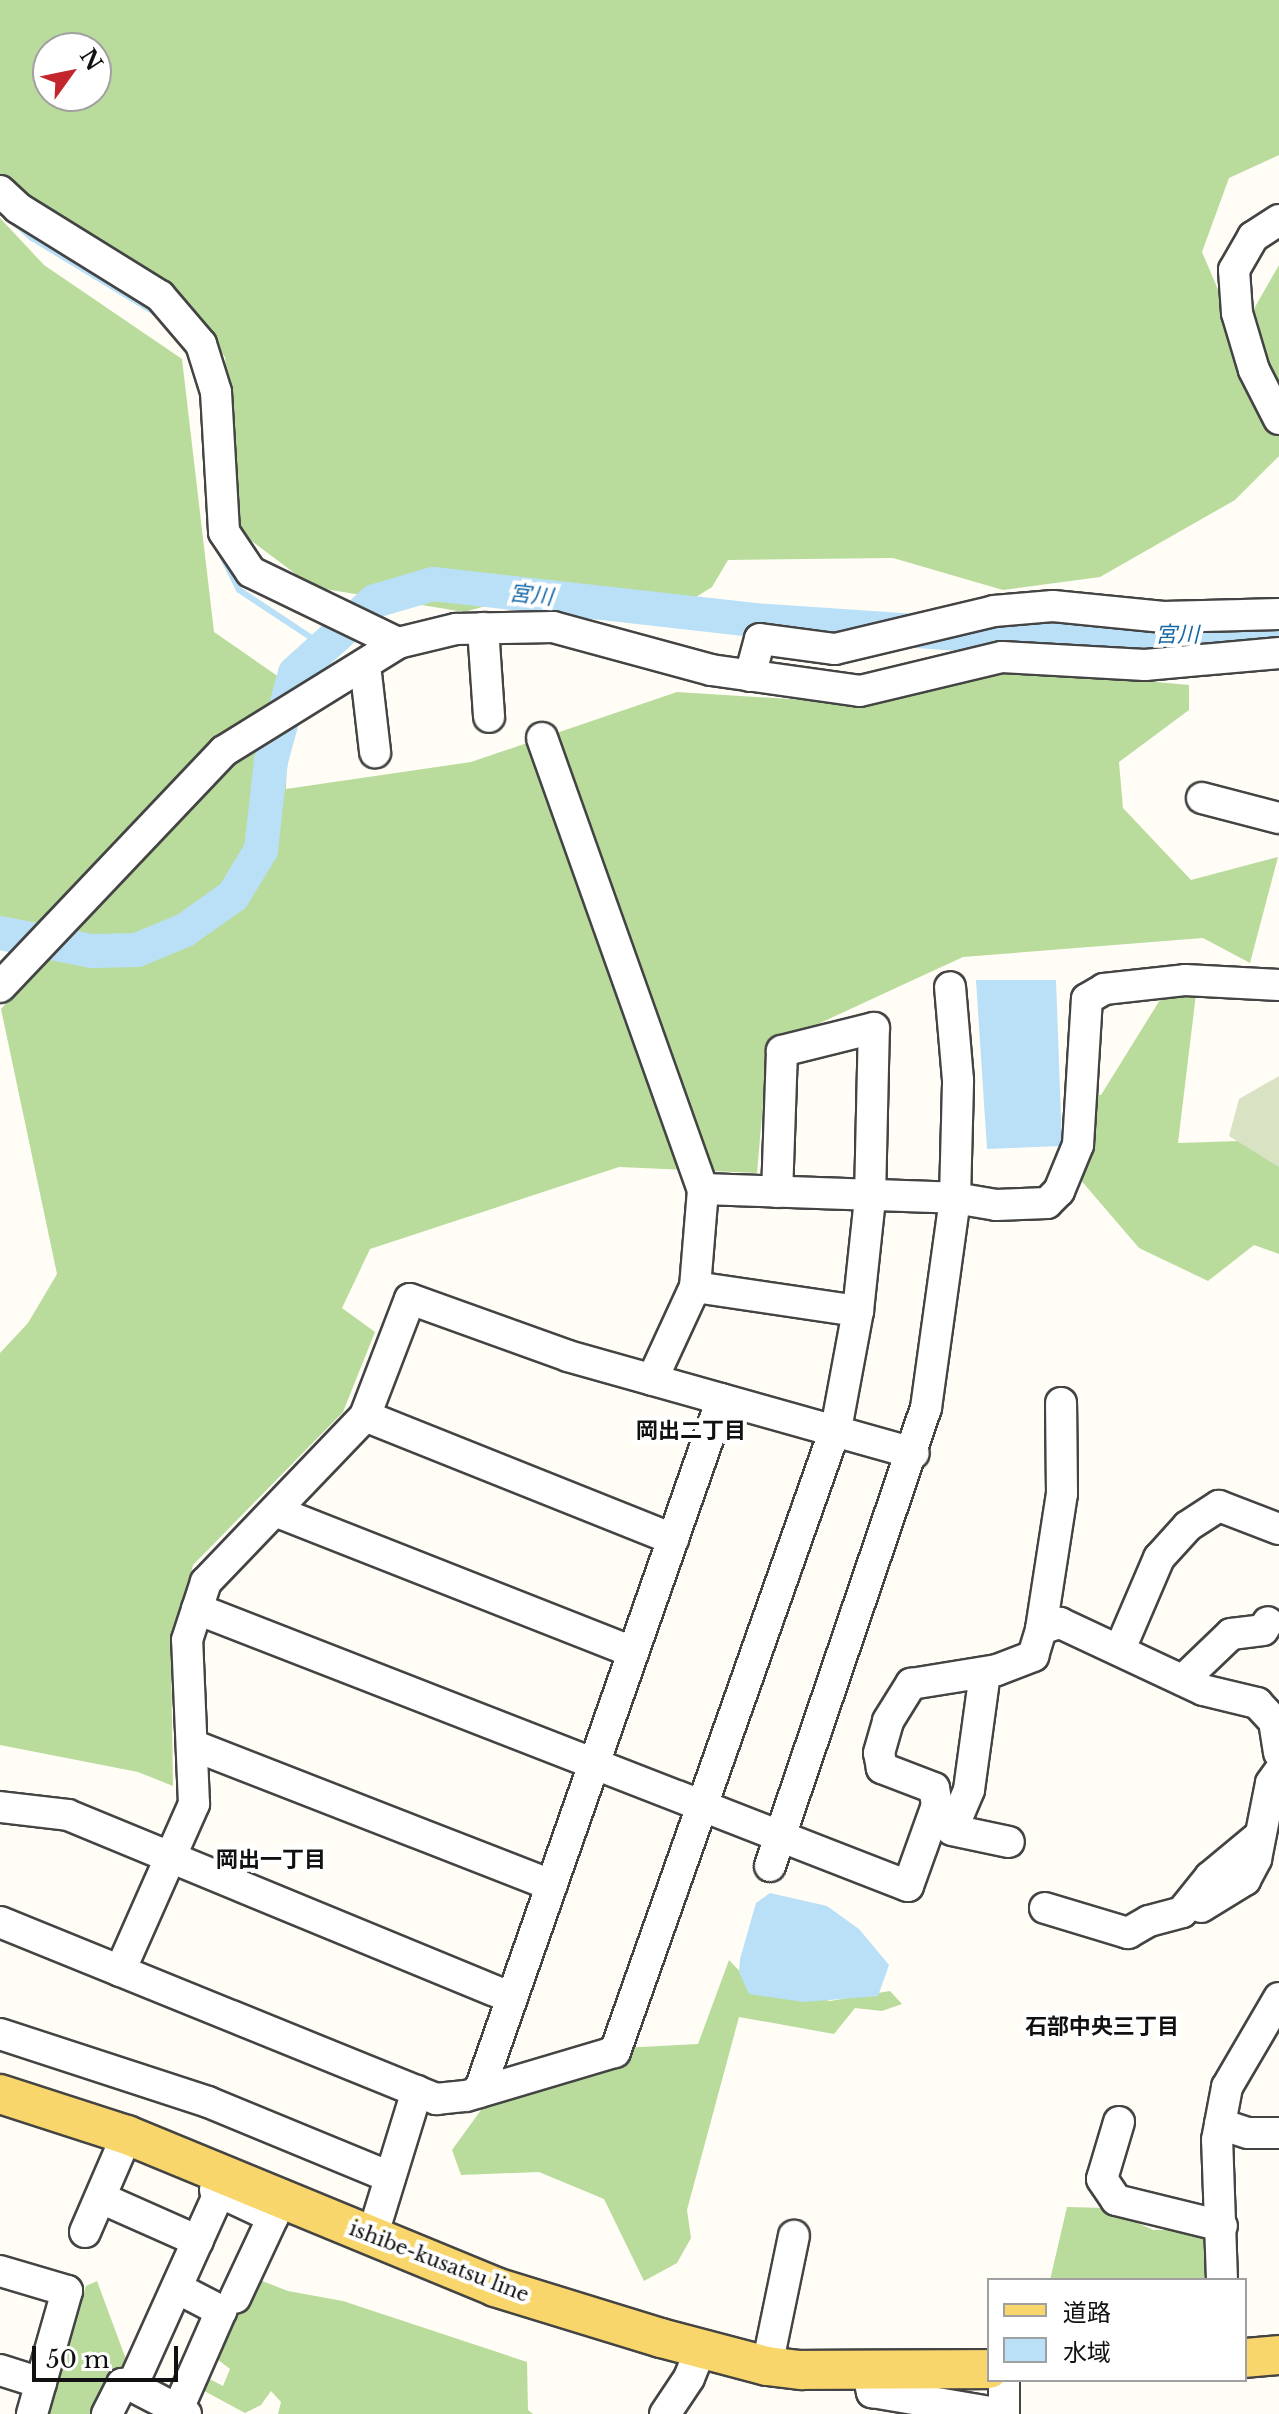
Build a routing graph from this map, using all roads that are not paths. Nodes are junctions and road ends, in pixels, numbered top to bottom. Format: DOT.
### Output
graph roads {
  1 [pos="0,191"];
  2 [pos="1279,220"];
  3 [pos="1279,419"];
  4 [pos="1279,614"];
  5 [pos="483,628"];
  6 [pos="398,643"];
  7 [pos="1279,653"];
  8 [pos="753,662"];
  9 [pos="365,665"];
  10 [pos="489,717"];
  11 [pos="542,738"];
  12 [pos="375,752"];
  13 [pos="1202,798"];
  14 [pos="1279,818"];
  15 [pos="1279,985"];
  16 [pos="0,987"];
  17 [pos="950,987"];
  18 [pos="703,1189"];
  19 [pos="777,1192"];
  20 [pos="870,1195"];
  21 [pos="955,1198"];
  22 [pos="695,1287"];
  23 [pos="858,1311"];
  24 [pos="652,1380"];
  25 [pos="722,1399"];
  26 [pos="1061,1403"];
  27 [pos="365,1416"];
  28 [pos="835,1430"];
  29 [pos="914,1453"];
  30 [pos="275,1511"];
  31 [pos="1279,1529"];
  32 [pos="673,1539"];
  33 [pos="197,1609"];
  34 [pos="1268,1622"];
  35 [pos="1041,1629"];
  36 [pos="1120,1649"];
  37 [pos="633,1652"];
  38 [pos="985,1673"];
  39 [pos="1183,1680"];
  40 [pos="192,1745"];
  41 [pos="1279,1753"];
  42 [pos="593,1766"];
  43 [pos="1279,1772"];
  44 [pos="0,1807"];
  45 [pos="701,1808"];
  46 [pos="1257,1838"];
  47 [pos="1009,1842"];
  48 [pos="775,1853"];
  49 [pos="170,1857"];
  50 [pos="552,1885"];
  51 [pos="1201,1907"];
  52 [pos="1045,1908"];
  53 [pos="0,1922"];
  54 [pos="120,1971"];
  55 [pos="512,1998"];
  56 [pos="1279,1998"];
  57 [pos="0,2034"];
  58 [pos="417,2091"];
  59 [pos="479,2092"];
  60 [pos="0,2094"];
  61 [pos="1119,2122"];
  62 [pos="1220,2124"];
  63 [pos="1279,2133"];
  64 [pos="124,2143"];
  65 [pos="390,2177"];
  66 [pos="224,2185"];
  67 [pos="101,2198"];
  68 [pos="1222,2226"];
  69 [pos="85,2232"];
  70 [pos="794,2236"];
  71 [pos="372,2237"];
  72 [pos="198,2241"];
  73 [pos="0,2271"];
  74 [pos="1222,2278"];
  75 [pos="177,2288"];
  76 [pos="235,2298"];
  77 [pos="701,2348"];
  78 [pos="1279,2355"];
  79 [pos="1247,2358"];
  80 [pos="767,2366"];
  81 [pos="867,2369"];
  82 [pos="987,2369"];
  83 [pos="0,2370"];
  84 [pos="1004,2382"];
  85 [pos="41,2383"];
  86 [pos="132,2386"];
  87 [pos="182,2412"];
  88 [pos="32,2414"];
  89 [pos="107,2414"];
  90 [pos="665,2414"];
  91 [pos="1003,2414"];
  1 -- 6 [label="street"];
  2 -- 3 [label="street"];
  4 -- 8 [label="street"];
  5 -- 6 [label="street"];
  5 -- 8 [label="street"];
  5 -- 10 [label="street"];
  6 -- 9 [label="street"];
  7 -- 8 [label="street"];
  9 -- 12 [label="street"];
  9 -- 16 [label="street"];
  11 -- 18 [label="street"];
  13 -- 14 [label="street"];
  15 -- 21 [label="street"];
  17 -- 21 [label="street"];
  18 -- 19 [label="street"];
  18 -- 22 [label="street"];
  19 -- 20 [label="street"];
  19 -- 20 [label="street"];
  20 -- 21 [label="street"];
  20 -- 23 [label="street"];
  21 -- 29 [label="street"];
  22 -- 23 [label="street"];
  22 -- 24 [label="street"];
  23 -- 28 [label="street"];
  24 -- 25 [label="street"];
  24 -- 27 [label="street"];
  25 -- 28 [label="street"];
  25 -- 32 [label="street"];
  26 -- 35 [label="street"];
  27 -- 30 [label="street"];
  27 -- 32 [label="street"];
  28 -- 29 [label="street"];
  28 -- 45 [label="street"];
  29 -- 48 [label="street"];
  30 -- 33 [label="street"];
  30 -- 37 [label="street"];
  31 -- 36 [label="street"];
  32 -- 37 [label="street"];
  33 -- 40 [label="street"];
  33 -- 42 [label="street"];
  34 -- 39 [label="street"];
  35 -- 36 [label="street"];
  35 -- 38 [label="street"];
  36 -- 39 [label="street"];
  37 -- 42 [label="street"];
  38 -- 47 [label="street"];
  38 -- 48 [label="street"];
  39 -- 41 [label="street"];
  40 -- 49 [label="street"];
  40 -- 50 [label="street"];
  42 -- 45 [label="street"];
  42 -- 50 [label="street"];
  43 -- 46 [label="street"];
  44 -- 49 [label="street"];
  45 -- 48 [label="street"];
  45 -- 59 [label="street"];
  46 -- 51 [label="street"];
  46 -- 52 [label="street"];
  49 -- 54 [label="street"];
  49 -- 55 [label="street"];
  50 -- 55 [label="street"];
  53 -- 54 [label="street"];
  54 -- 58 [label="street"];
  55 -- 59 [label="street"];
  56 -- 62 [label="street"];
  57 -- 65 [label="street"];
  58 -- 59 [label="street"];
  58 -- 65 [label="street"];
  60 -- 64 [label="main road, ishibe-kusatsu line"];
  61 -- 68 [label="street"];
  62 -- 63 [label="street"];
  62 -- 68 [label="street"];
  64 -- 66 [label="main road, ishibe-kusatsu line"];
  64 -- 67 [label="street"];
  65 -- 71 [label="street"];
  66 -- 71 [label="main road, ishibe-kusatsu line"];
  66 -- 72 [label="street"];
  66 -- 76 [label="street"];
  67 -- 69 [label="street"];
  67 -- 72 [label="street"];
  68 -- 74 [label="street"];
  70 -- 80 [label="street"];
  71 -- 77 [label="main road, ishibe-kusatsu line"];
  72 -- 75 [label="street"];
  73 -- 85 [label="street"];
  75 -- 86 [label="street"];
  75 -- 87 [label="street"];
  77 -- 80 [label="main road, ishibe-kusatsu line"];
  77 -- 90 [label="street"];
  78 -- 79 [label="main road"];
  80 -- 81 [label="main road, ishibe-kusatsu line"];
  81 -- 82 [label="main road, ishibe-kusatsu line"];
  81 -- 91 [label="street"];
  83 -- 85 [label="street"];
  84 -- 91 [label="street"];
  85 -- 88 [label="street"];
  86 -- 87 [label="street"];
  86 -- 89 [label="street"];
}
